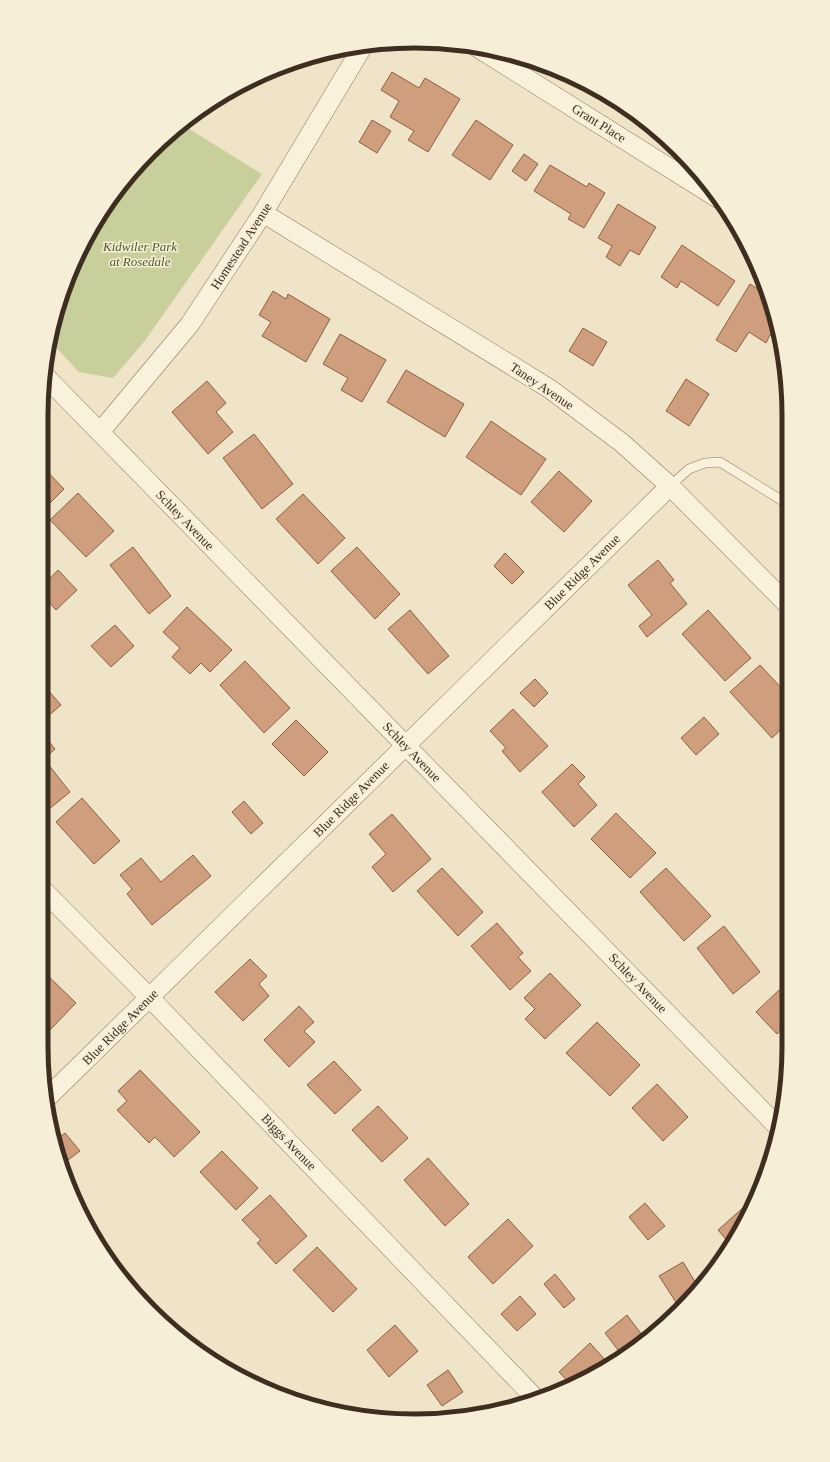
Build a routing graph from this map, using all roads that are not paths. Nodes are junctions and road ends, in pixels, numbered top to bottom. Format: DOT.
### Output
graph roads {
  1 [pos="359,52"];
  2 [pos="491,56"];
  3 [pos="703,189"];
  4 [pos="263,213"];
  5 [pos="50,381"];
  6 [pos="100,432"];
  7 [pos="670,486"];
  8 [pos="782,501"];
  9 [pos="782,599"];
  10 [pos="406,746"];
  11 [pos="48,895"];
  12 [pos="150,998"];
  13 [pos="51,1094"];
  14 [pos="774,1123"];
  15 [pos="532,1395"];
  1 -- 4 [label="street, Homestead Avenue"];
  2 -- 3 [label="street, Grant Place"];
  4 -- 6 [label="street, Homestead Avenue"];
  4 -- 7 [label="street, Taney Avenue"];
  5 -- 6 [label="street, Schley Avenue"];
  6 -- 10 [label="street, Schley Avenue"];
  7 -- 8 [label="lane"];
  7 -- 9 [label="street, Taney Avenue"];
  7 -- 10 [label="street, Blue Ridge Avenue"];
  10 -- 12 [label="street, Blue Ridge Avenue"];
  10 -- 14 [label="street, Schley Avenue"];
  11 -- 12 [label="street, Biggs Avenue"];
  12 -- 13 [label="street, Blue Ridge Avenue"];
  12 -- 15 [label="street, Biggs Avenue"];
}
